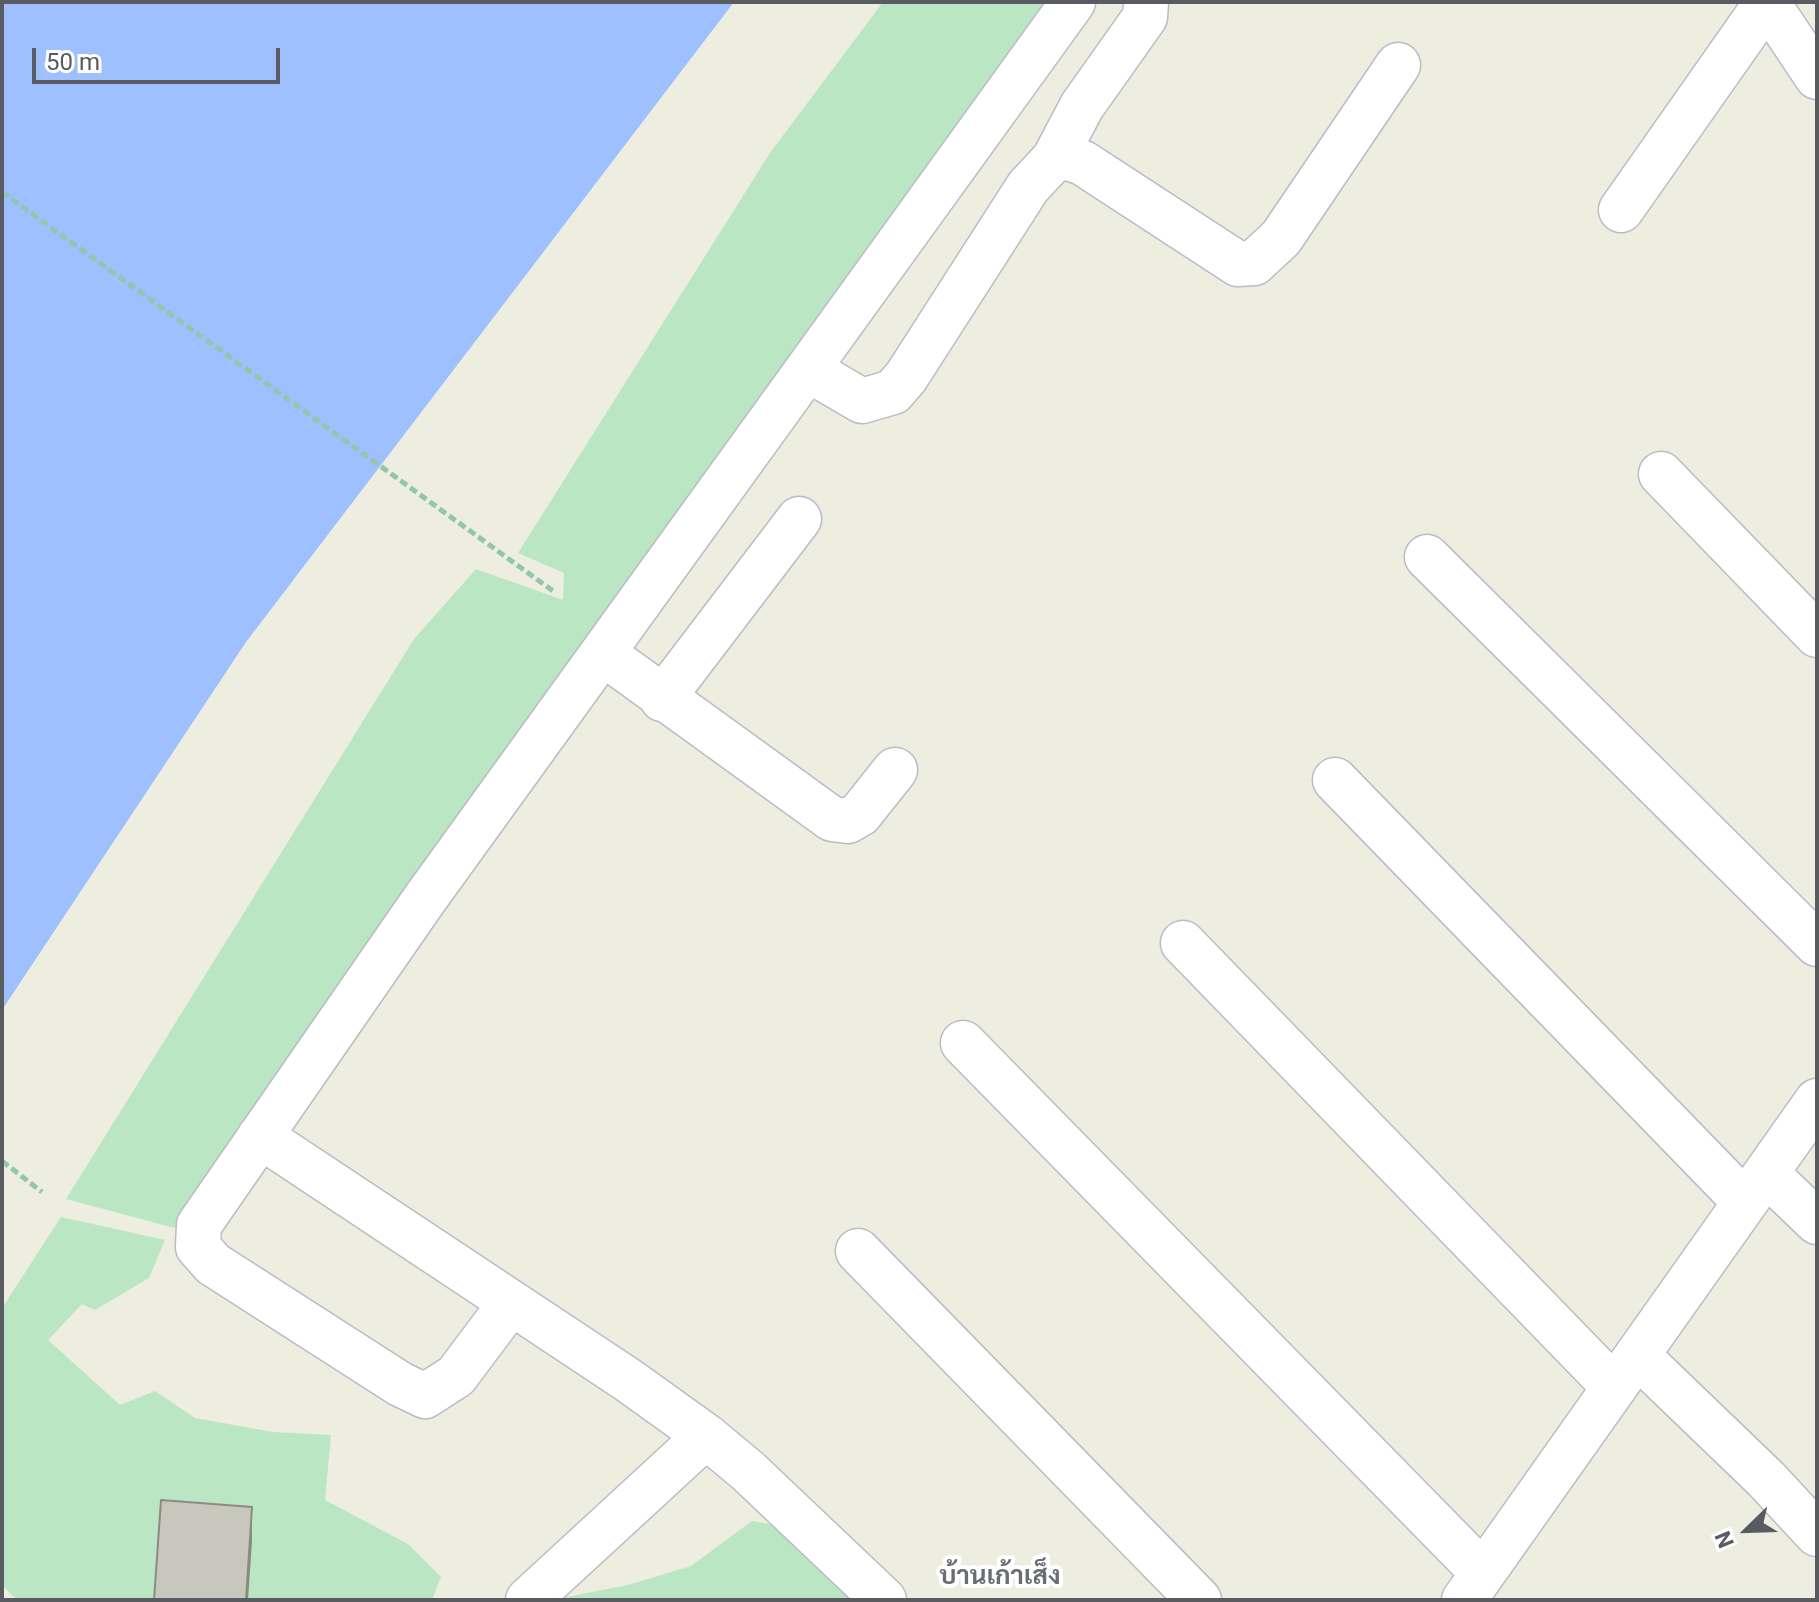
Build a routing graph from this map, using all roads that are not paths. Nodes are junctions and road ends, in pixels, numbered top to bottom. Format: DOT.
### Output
graph roads {
  1 [pos="1073,2"];
  2 [pos="1146,2"];
  3 [pos="1767,2"];
  4 [pos="1398,65"];
  5 [pos="1817,77"];
  6 [pos="1054,159"];
  7 [pos="1621,210"];
  8 [pos="809,370"];
  9 [pos="1661,474"];
  10 [pos="799,519"];
  11 [pos="1427,557"];
  12 [pos="1817,635"];
  13 [pos="604,654"];
  14 [pos="662,699"];
  15 [pos="895,770"];
  16 [pos="1335,780"];
  17 [pos="1183,943"];
  18 [pos="1817,944"];
  19 [pos="963,1043"];
  20 [pos="1817,1101"];
  21 [pos="260,1136"];
  22 [pos="1755,1188"];
  23 [pos="1817,1222"];
  24 [pos="858,1251"];
  25 [pos="510,1304"];
  26 [pos="1626,1371"];
  27 [pos="706,1436"];
  28 [pos="1817,1534"];
  29 [pos="1473,1586"];
  30 [pos="528,1600"];
  31 [pos="884,1600"];
  32 [pos="1199,1600"];
  1 -- 8 [label="street"];
  2 -- 6 [label="street"];
  3 -- 5 [label="street"];
  3 -- 7 [label="street"];
  4 -- 6 [label="street"];
  6 -- 8 [label="street"];
  8 -- 13 [label="street"];
  9 -- 12 [label="street"];
  10 -- 14 [label="street"];
  11 -- 18 [label="street"];
  13 -- 14 [label="street"];
  13 -- 21 [label="street"];
  14 -- 15 [label="street"];
  16 -- 22 [label="street"];
  17 -- 26 [label="street"];
  19 -- 29 [label="street"];
  20 -- 22 [label="street"];
  21 -- 25 [label="street"];
  21 -- 25 [label="street"];
  22 -- 23 [label="street"];
  22 -- 26 [label="street"];
  24 -- 32 [label="street"];
  25 -- 27 [label="street"];
  26 -- 28 [label="street"];
  26 -- 29 [label="street"];
  27 -- 30 [label="street"];
  27 -- 31 [label="street"];
}
